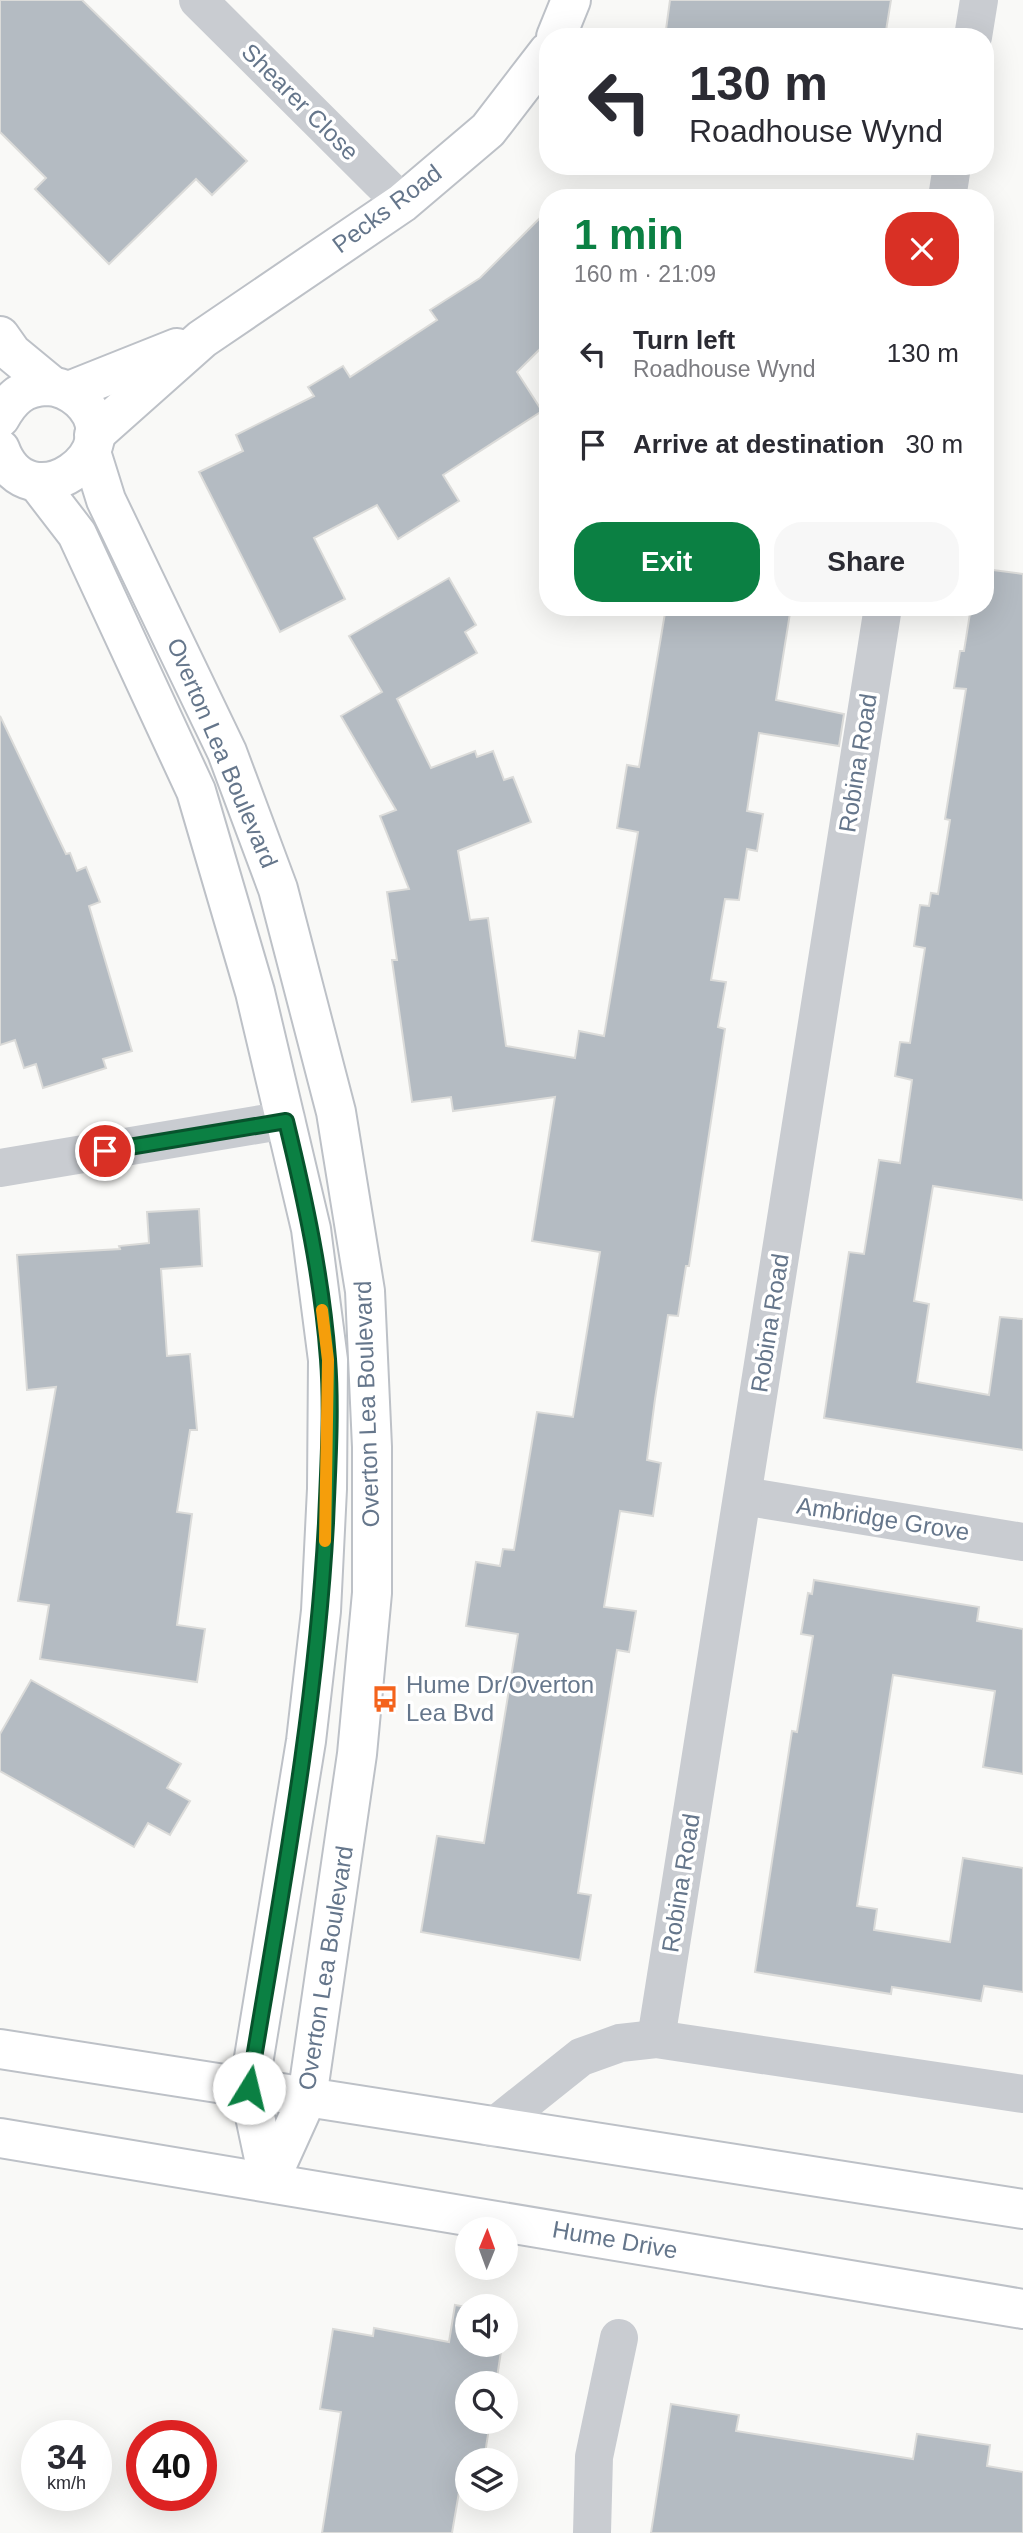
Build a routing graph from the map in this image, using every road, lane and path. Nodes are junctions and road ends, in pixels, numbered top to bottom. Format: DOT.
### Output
graph roads {
  1 [pos="198,0"];
  2 [pos="571,0"];
  3 [pos="979,0"];
  4 [pos="560,28"];
  5 [pos="974,28"];
  6 [pos="539,64"];
  7 [pos="402,203"];
  8 [pos="0,336"];
  9 [pos="202,339"];
  10 [pos="61,389"];
  11 [pos="0,418"];
  12 [pos="93,443"];
  13 [pos="0,449"];
  14 [pos="37,482"];
  15 [pos="882,616"];
  16 [pos="336,1112"];
  17 [pos="286,1121"];
  18 [pos="0,1168"];
  19 [pos="743,1496"];
  20 [pos="1023,1542"];
  21 [pos="656,2039"];
  22 [pos="0,2049"];
  23 [pos="249,2088"];
  24 [pos="1023,2094"];
  25 [pos="307,2098"];
  26 [pos="492,2127"];
  27 [pos="0,2138"];
  28 [pos="269,2182"];
  29 [pos="1023,2209"];
  30 [pos="1023,2309"];
  31 [pos="619,2338"];
  32 [pos="592,2533"];
  1 -- 7 [label="street, Shearer Close"];
  2 -- 4 [label="street"];
  3 -- 5 [label="street"];
  6 -- 7 [label="street, Pecks Road"];
  7 -- 9 [label="street, Pecks Road"];
  8 -- 10 [label="street"];
  9 -- 10 [label="street, Pecks Road"];
  9 -- 12 [label="street, Pecks Road"];
  10 -- 11 [label="street, Pecks Road"];
  10 -- 12 [label="street, Overton Lea Boulevard"];
  12 -- 14 [label="street, Pecks Road"];
  12 -- 16 [label="street, Overton Lea Boulevard"];
  13 -- 14 [label="street"];
  14 -- 17 [label="street, Overton Lea Boulevard"];
  15 -- 19 [label="street, Robina Road"];
  16 -- 17 [label="street"];
  16 -- 25 [label="street, Overton Lea Boulevard"];
  17 -- 18 [label="street"];
  17 -- 23 [label="street, Overton Lea Boulevard"];
  19 -- 20 [label="street, Ambridge Grove"];
  19 -- 21 [label="street, Robina Road"];
  21 -- 24 [label="street"];
  21 -- 26 [label="street"];
  22 -- 23 [label="street"];
  23 -- 25 [label="street"];
  23 -- 28 [label="street, Overton Lea Boulevard"];
  25 -- 26 [label="street"];
  25 -- 28 [label="street, Overton Lea Boulevard"];
  26 -- 29 [label="street"];
  27 -- 28 [label="street, Hume Drive"];
  28 -- 30 [label="street, Hume Drive"];
  31 -- 32 [label="street"];
}
